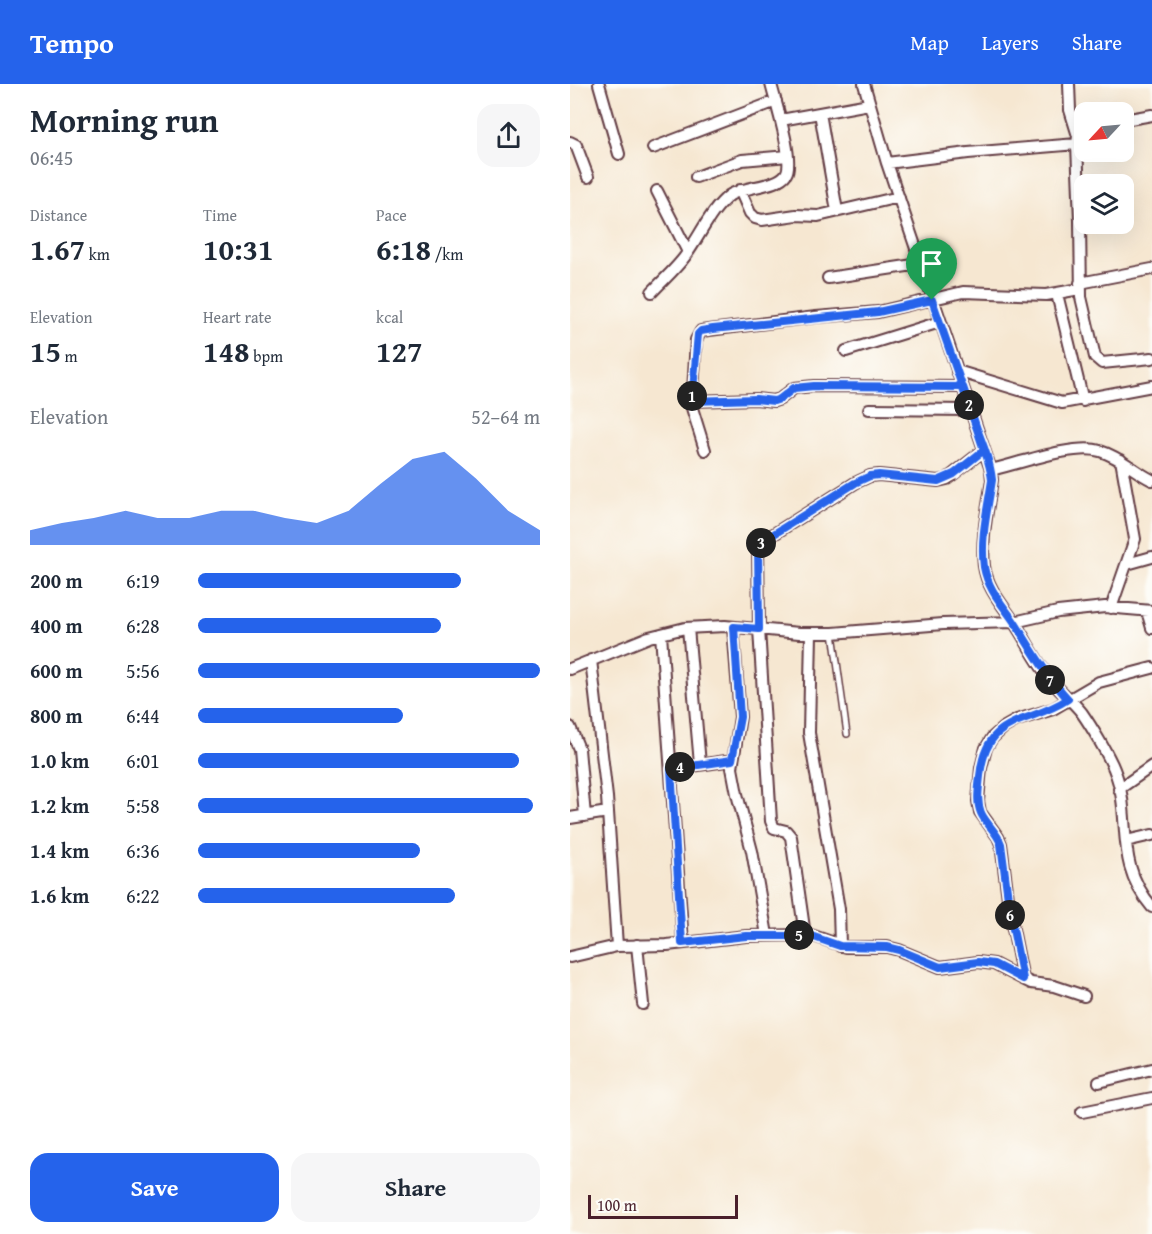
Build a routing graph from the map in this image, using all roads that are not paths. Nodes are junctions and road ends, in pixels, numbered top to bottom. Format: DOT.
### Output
graph roads {
  1 [pos="599,84"];
  2 [pos="771,84"];
  3 [pos="864,84"];
  4 [pos="1069,84"];
  5 [pos="776,101"];
  6 [pos="869,104"];
  7 [pos="820,113"];
  8 [pos="1152,115"];
  9 [pos="1134,118"];
  10 [pos="781,120"];
  11 [pos="1074,120"];
  12 [pos="1074,137"];
  13 [pos="570,142"];
  14 [pos="652,148"];
  15 [pos="619,154"];
  16 [pos="788,156"];
  17 [pos="1080,162"];
  18 [pos="887,163"];
  19 [pos="588,177"];
  20 [pos="696,177"];
  21 [pos="740,190"];
  22 [pos="657,191"];
  23 [pos="898,198"];
  24 [pos="837,212"];
  25 [pos="688,252"];
  26 [pos="920,264"];
  27 [pos="1152,269"];
  28 [pos="828,278"];
  29 [pos="1080,286"];
  30 [pos="652,292"];
  31 [pos="1057,294"];
  32 [pos="932,300"];
  33 [pos="940,322"];
  34 [pos="846,351"];
  35 [pos="1152,358"];
  36 [pos="957,371"];
  37 [pos="1152,386"];
  38 [pos="963,387"];
  39 [pos="1083,400"];
  40 [pos="692,401"];
  41 [pos="869,408"];
  42 [pos="970,410"];
  43 [pos="705,450"];
  44 [pos="984,450"];
  45 [pos="1121,460"];
  46 [pos="991,470"];
  47 [pos="1152,480"];
  48 [pos="1152,557"];
  49 [pos="1127,564"];
  50 [pos="1111,608"];
  51 [pos="1149,611"];
  52 [pos="1014,622"];
  53 [pos="734,627"];
  54 [pos="688,628"];
  55 [pos="1152,628"];
  56 [pos="759,629"];
  57 [pos="811,633"];
  58 [pos="833,633"];
  59 [pos="661,634"];
  60 [pos="591,660"];
  61 [pos="1152,668"];
  62 [pos="570,669"];
  63 [pos="1068,699"];
  64 [pos="570,727"];
  65 [pos="847,734"];
  66 [pos="732,760"];
  67 [pos="700,764"];
  68 [pos="1152,766"];
  69 [pos="671,769"];
  70 [pos="1119,789"];
  71 [pos="608,812"];
  72 [pos="585,816"];
  73 [pos="570,818"];
  74 [pos="1152,835"];
  75 [pos="1126,841"];
  76 [pos="1152,907"];
  77 [pos="767,935"];
  78 [pos="805,935"];
  79 [pos="682,943"];
  80 [pos="637,945"];
  81 [pos="617,946"];
  82 [pos="840,946"];
  83 [pos="570,957"];
  84 [pos="1023,979"];
  85 [pos="1084,996"];
  86 [pos="643,1004"];
  87 [pos="1152,1069"];
  88 [pos="1099,1082"];
  89 [pos="1152,1098"];
  90 [pos="1082,1112"];
  1 -- 15 [label="street"];
  2 -- 5 [label="street"];
  3 -- 6 [label="street"];
  4 -- 11 [label="street"];
  5 -- 10 [label="street"];
  5 -- 14 [label="street"];
  6 -- 7 [label="street"];
  6 -- 18 [label="street"];
  7 -- 10 [label="street"];
  7 -- 24 [label="street"];
  8 -- 9 [label="street"];
  10 -- 16 [label="street"];
  12 -- 18 [label="street"];
  13 -- 19 [label="street"];
  16 -- 20 [label="street"];
  16 -- 21 [label="street"];
  17 -- 29 [label="street"];
  18 -- 23 [label="street"];
  21 -- 24 [label="street"];
  21 -- 25 [label="street"];
  22 -- 25 [label="street"];
  23 -- 24 [label="street"];
  23 -- 26 [label="street"];
  25 -- 30 [label="street"];
  26 -- 28 [label="street"];
  26 -- 32 [label="street"];
  27 -- 29 [label="street"];
  29 -- 31 [label="street"];
  29 -- 35 [label="street"];
  31 -- 32 [label="street"];
  31 -- 39 [label="street"];
  32 -- 33 [label="street"];
  32 -- 40 [label="street"];
  33 -- 34 [label="street"];
  33 -- 36 [label="street"];
  36 -- 38 [label="street"];
  36 -- 39 [label="street"];
  37 -- 39 [label="street"];
  38 -- 40 [label="street"];
  38 -- 42 [label="street"];
  40 -- 43 [label="street"];
  41 -- 42 [label="street"];
  42 -- 44 [label="street"];
  44 -- 46 [label="street"];
  44 -- 56 [label="street"];
  45 -- 46 [label="street"];
  45 -- 47 [label="street"];
  45 -- 49 [label="street"];
  46 -- 52 [label="street"];
  48 -- 49 [label="street"];
  49 -- 50 [label="street"];
  50 -- 51 [label="street"];
  50 -- 52 [label="street"];
  51 -- 55 [label="street"];
  52 -- 58 [label="street"];
  52 -- 63 [label="street"];
  53 -- 54 [label="street"];
  53 -- 56 [label="street"];
  53 -- 66 [label="street"];
  54 -- 59 [label="street"];
  54 -- 67 [label="street"];
  56 -- 57 [label="street"];
  56 -- 78 [label="street"];
  57 -- 58 [label="street"];
  57 -- 82 [label="street"];
  58 -- 65 [label="lane"];
  59 -- 60 [label="street"];
  59 -- 69 [label="street"];
  60 -- 62 [label="street"];
  60 -- 71 [label="street"];
  61 -- 63 [label="street"];
  63 -- 70 [label="street"];
  63 -- 84 [label="street"];
  64 -- 72 [label="street"];
  66 -- 67 [label="street"];
  66 -- 77 [label="street"];
  67 -- 69 [label="street"];
  68 -- 70 [label="street"];
  69 -- 79 [label="street"];
  70 -- 75 [label="street"];
  71 -- 72 [label="street"];
  71 -- 81 [label="street"];
  72 -- 73 [label="street"];
  74 -- 75 [label="street"];
  75 -- 76 [label="street"];
  77 -- 78 [label="street"];
  77 -- 79 [label="street"];
  78 -- 82 [label="street"];
  79 -- 80 [label="street"];
  80 -- 81 [label="street"];
  80 -- 86 [label="street"];
  81 -- 83 [label="street"];
  82 -- 84 [label="street"];
  84 -- 85 [label="street"];
  87 -- 88 [label="street"];
  89 -- 90 [label="street"];
}
